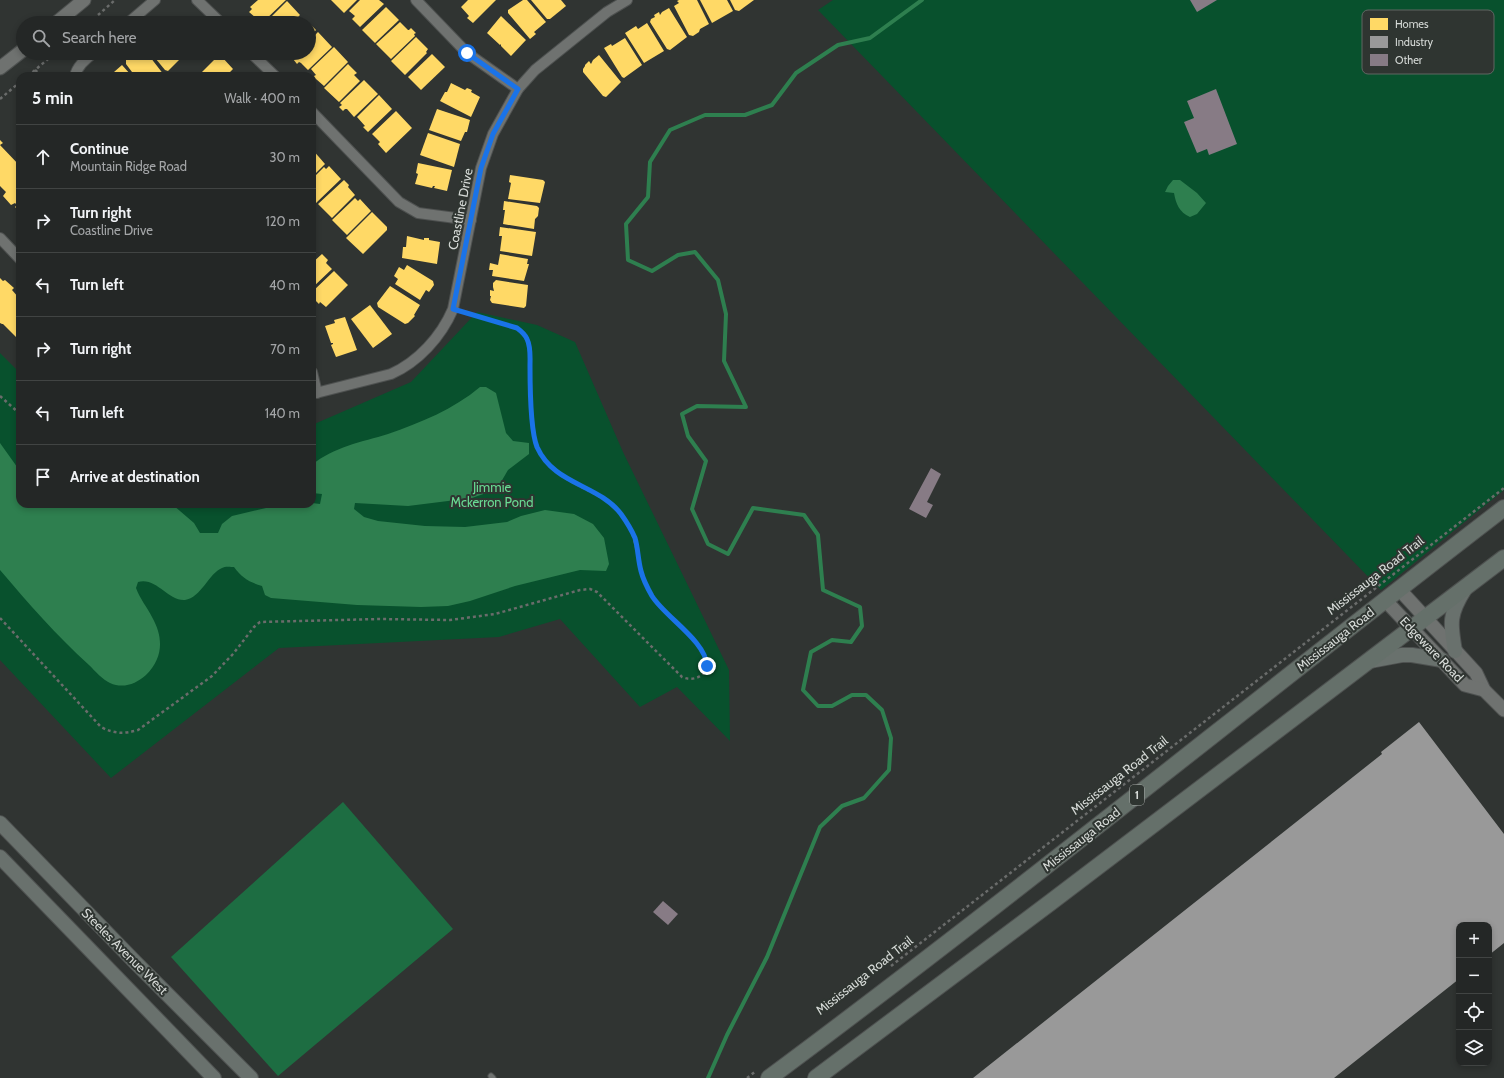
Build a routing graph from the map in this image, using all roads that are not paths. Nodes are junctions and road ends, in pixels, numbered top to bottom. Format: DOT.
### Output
graph roads {
  1 [pos="84,0"];
  2 [pos="155,0"];
  3 [pos="197,0"];
  4 [pos="416,0"];
  5 [pos="627,0"];
  6 [pos="65,16"];
  7 [pos="136,16"];
  8 [pos="214,16"];
  9 [pos="16,55"];
  10 [pos="85,60"];
  11 [pos="258,60"];
  12 [pos="0,68"];
  13 [pos="76,72"];
  14 [pos="271,72"];
  15 [pos="518,89"];
  16 [pos="316,116"];
  17 [pos="471,220"];
  18 [pos="0,238"];
  19 [pos="16,255"];
  20 [pos="316,394"];
  21 [pos="1504,508"];
  22 [pos="1504,558"];
  23 [pos="1468,585"];
  24 [pos="1399,589"];
  25 [pos="1385,600"];
  26 [pos="1426,618"];
  27 [pos="1412,629"];
  28 [pos="1456,651"];
  29 [pos="1442,660"];
  30 [pos="1370,661"];
  31 [pos="1484,690"];
  32 [pos="1504,710"];
  33 [pos="0,823"];
  34 [pos="0,857"];
  35 [pos="764,1074"];
  36 [pos="214,1078"];
  37 [pos="252,1078"];
  38 [pos="816,1078"];
  1 -- 6 [label="street"];
  2 -- 7 [label="street"];
  3 -- 8 [label="street"];
  4 -- 15 [label="street"];
  5 -- 15 [label="street, Coastline Drive"];
  9 -- 12 [label="street"];
  10 -- 13 [label="street"];
  11 -- 14 [label="street"];
  15 -- 17 [label="street, Coastline Drive"];
  16 -- 17 [label="street"];
  17 -- 20 [label="street, Coastline Drive"];
  18 -- 19 [label="street"];
  21 -- 24 [label="main road, Mississauga Road / 1"];
  22 -- 23 [label="main road"];
  23 -- 26 [label="main road"];
  23 -- 28 [label="main road"];
  24 -- 25 [label="main road, Mississauga Road / 1"];
  24 -- 26 [label="street, Edgeware Road"];
  25 -- 27 [label="street, Edgeware Road"];
  25 -- 35 [label="main road, Mississauga Road / 1"];
  26 -- 27 [label="main road"];
  26 -- 28 [label="street, Edgeware Road"];
  27 -- 29 [label="street, Edgeware Road"];
  27 -- 30 [label="main road"];
  28 -- 31 [label="street, Edgeware Road"];
  29 -- 30 [label="main road"];
  29 -- 31 [label="street, Edgeware Road"];
  30 -- 38 [label="main road"];
  31 -- 32 [label="street, Edgeware Road"];
  33 -- 37 [label="main road, Steeles Avenue West"];
  34 -- 36 [label="main road, Steeles Avenue West"];
}
